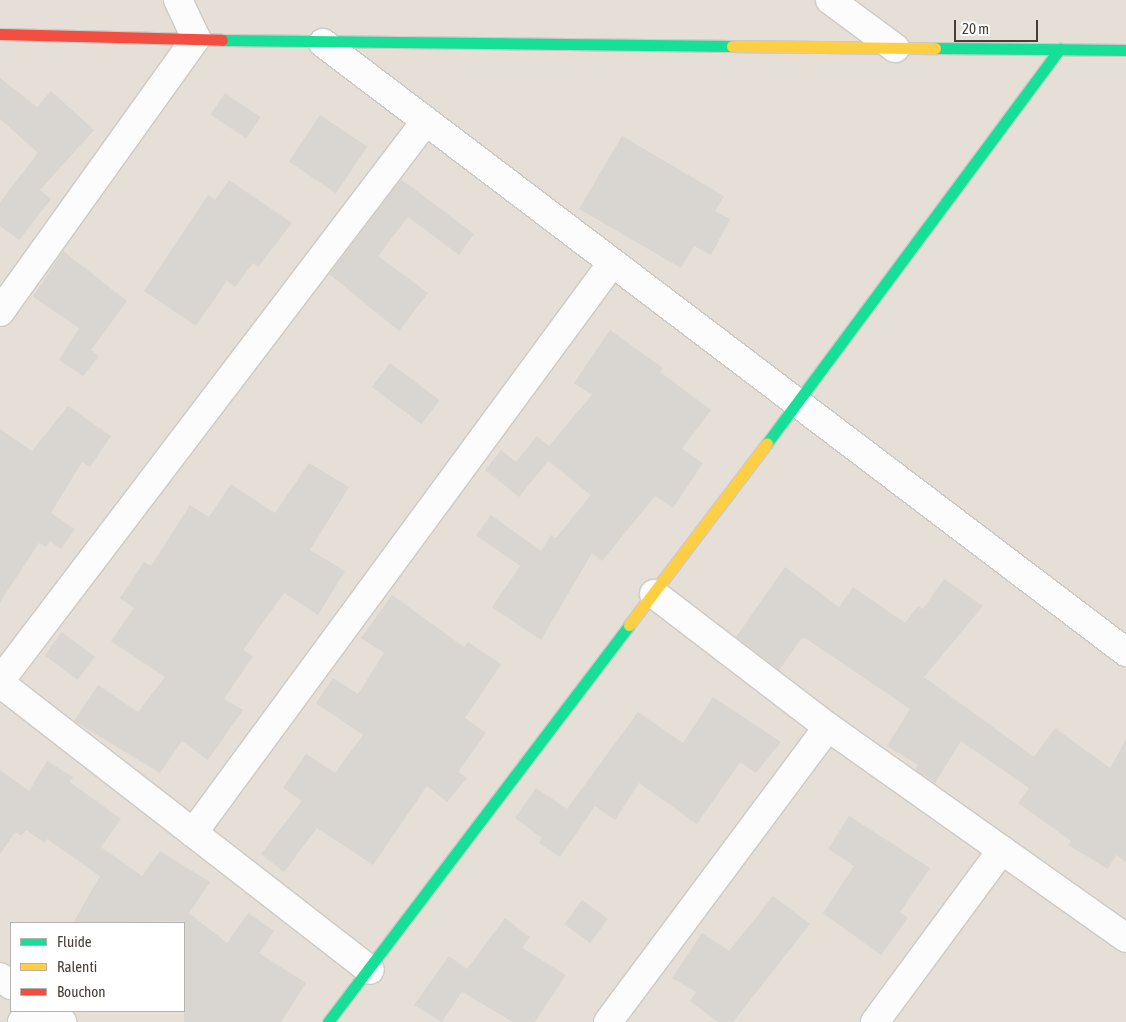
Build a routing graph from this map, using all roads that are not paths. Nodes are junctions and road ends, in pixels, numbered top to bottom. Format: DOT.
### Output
graph roads {
  1 [pos="178,0"];
  2 [pos="830,0"];
  3 [pos="0,34"];
  4 [pos="196,38"];
  5 [pos="323,43"];
  6 [pos="895,48"];
  7 [pos="1060,49"];
  8 [pos="1126,50"];
  9 [pos="425,122"];
  10 [pos="612,263"];
  11 [pos="0,312"];
  12 [pos="798,404"];
  13 [pos="654,594"];
  14 [pos="1126,652"];
  15 [pos="0,682"];
  16 [pos="828,727"];
  17 [pos="193,833"];
  18 [pos="1002,850"];
  19 [pos="1126,938"];
  20 [pos="370,970"];
  21 [pos="0,976"];
  22 [pos="10,984"];
  23 [pos="47,1012"];
  24 [pos="62,1022"];
  25 [pos="328,1022"];
  26 [pos="608,1022"];
  27 [pos="875,1022"];
  1 -- 4 [label="street"];
  2 -- 6 [label="street"];
  3 -- 4 [label="street"];
  4 -- 5 [label="street"];
  4 -- 11 [label="street"];
  5 -- 6 [label="street"];
  5 -- 9 [label="street"];
  6 -- 7 [label="street"];
  7 -- 8 [label="street"];
  7 -- 12 [label="street"];
  9 -- 10 [label="street"];
  9 -- 15 [label="street"];
  10 -- 12 [label="street"];
  10 -- 17 [label="street"];
  12 -- 13 [label="street"];
  12 -- 14 [label="street"];
  13 -- 16 [label="street"];
  13 -- 20 [label="street"];
  15 -- 17 [label="street"];
  16 -- 18 [label="street"];
  16 -- 26 [label="street"];
  17 -- 20 [label="street"];
  18 -- 19 [label="street"];
  18 -- 27 [label="street"];
  20 -- 25 [label="street"];
  21 -- 22 [label="street"];
  23 -- 24 [label="street"];
}
